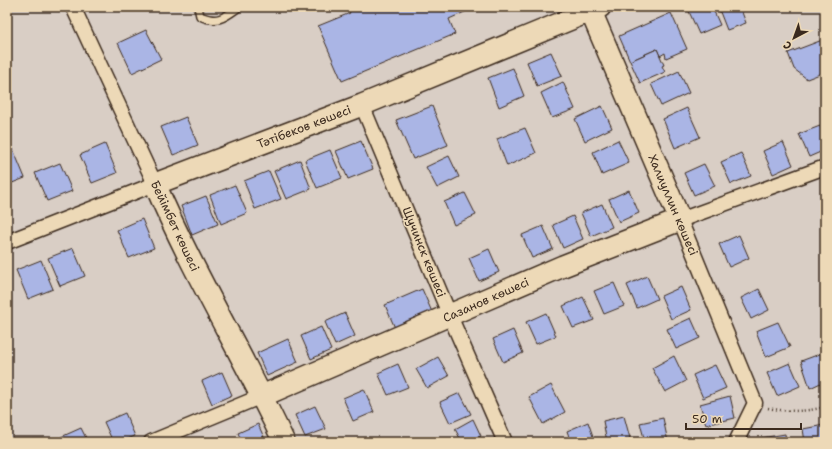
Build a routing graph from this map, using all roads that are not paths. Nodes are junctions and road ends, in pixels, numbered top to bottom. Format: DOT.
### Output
graph roads {
  1 [pos="72,7"];
  2 [pos="198,7"];
  3 [pos="239,7"];
  4 [pos="593,8"];
  5 [pos="362,105"];
  6 [pos="825,167"];
  7 [pos="155,184"];
  8 [pos="680,220"];
  9 [pos="7,242"];
  10 [pos="450,316"];
  11 [pos="262,396"];
  12 [pos="151,442"];
  13 [pos="284,442"];
  14 [pos="506,442"];
  15 [pos="736,442"];
  1 -- 7 [label="street, Бейімбет көшесі"];
  2 -- 3 [label="lane"];
  4 -- 5 [label="street, Тәтібеков көшесі"];
  4 -- 8 [label="street, Халиуллин көшесі"];
  5 -- 7 [label="street, Тәтібеков көшесі"];
  5 -- 10 [label="street, Щучинск көшесі"];
  6 -- 8 [label="street, Сазанов көшесі"];
  7 -- 9 [label="street, Тәтібеков көшесі"];
  7 -- 11 [label="street, Бейімбет көшесі"];
  8 -- 10 [label="street, Сазанов көшесі"];
  8 -- 15 [label="street, Халиуллин көшесі"];
  10 -- 11 [label="street, Сазанов көшесі"];
  10 -- 14 [label="street, Щучинск көшесі"];
  11 -- 12 [label="street, Сазанов көшесі"];
  11 -- 13 [label="street, Бейімбет көшесі"];
}
